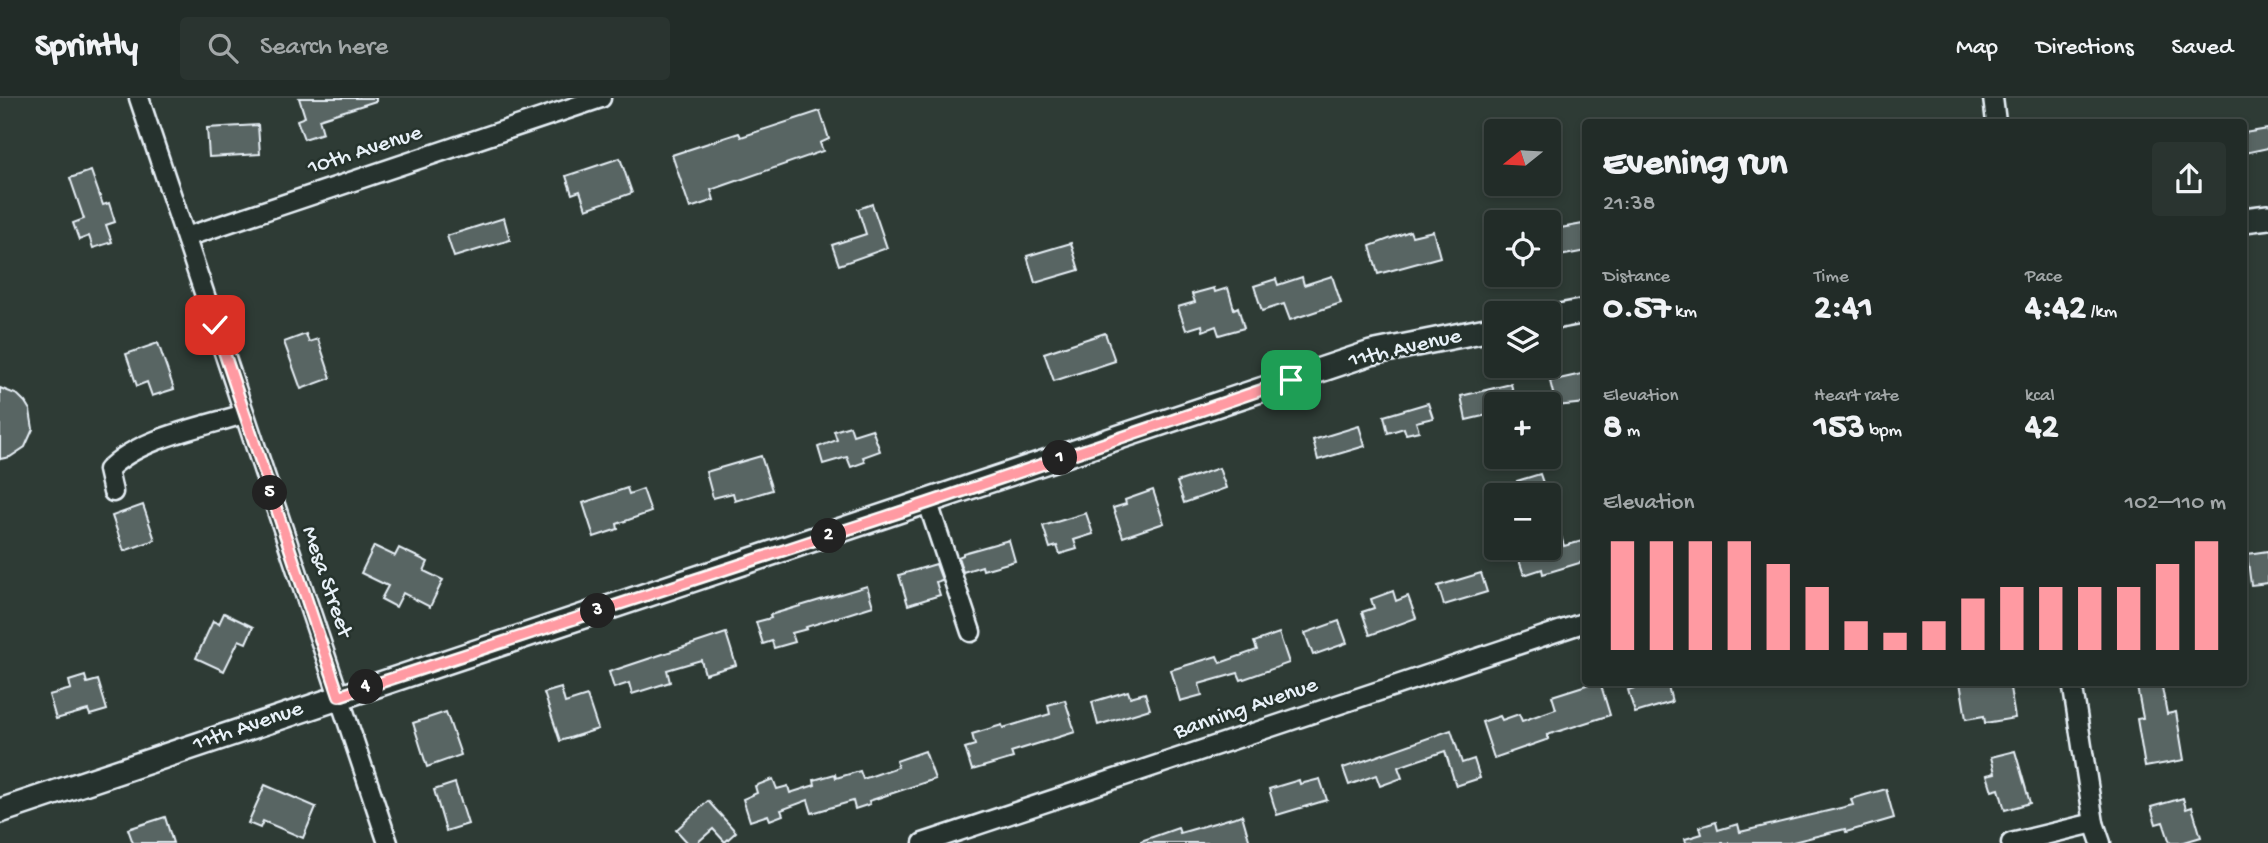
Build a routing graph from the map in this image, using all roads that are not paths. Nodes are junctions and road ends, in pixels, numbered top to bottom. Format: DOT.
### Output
graph roads {
  1 [pos="139,98"];
  2 [pos="601,98"];
  3 [pos="1993,98"];
  4 [pos="1996,119"];
  5 [pos="2268,217"];
  6 [pos="2247,220"];
  7 [pos="186,237"];
  8 [pos="1582,312"];
  9 [pos="1561,316"];
  10 [pos="1484,330"];
  11 [pos="244,414"];
  12 [pos="113,492"];
  13 [pos="928,503"];
  14 [pos="1582,623"];
  15 [pos="971,632"];
  16 [pos="2073,686"];
  17 [pos="339,696"];
  18 [pos="0,811"];
  19 [pos="2094,823"];
  20 [pos="387,843"];
  21 [pos="923,843"];
  22 [pos="2011,843"];
  23 [pos="2101,843"];
  1 -- 7 [label="street, Mesa Street"];
  2 -- 7 [label="street, 10th Avenue"];
  3 -- 4 [label="street"];
  5 -- 6 [label="main road"];
  7 -- 11 [label="street, Mesa Street"];
  8 -- 9 [label="main road"];
  10 -- 13 [label="main road, 11th Avenue"];
  11 -- 12 [label="street"];
  11 -- 17 [label="street, Mesa Street"];
  13 -- 15 [label="street"];
  13 -- 17 [label="main road, 11th Avenue"];
  14 -- 21 [label="street, Banning Avenue"];
  16 -- 19 [label="street"];
  17 -- 18 [label="main road, 11th Avenue"];
  17 -- 20 [label="street, Mesa Street"];
  19 -- 22 [label="street"];
  19 -- 23 [label="street"];
}
